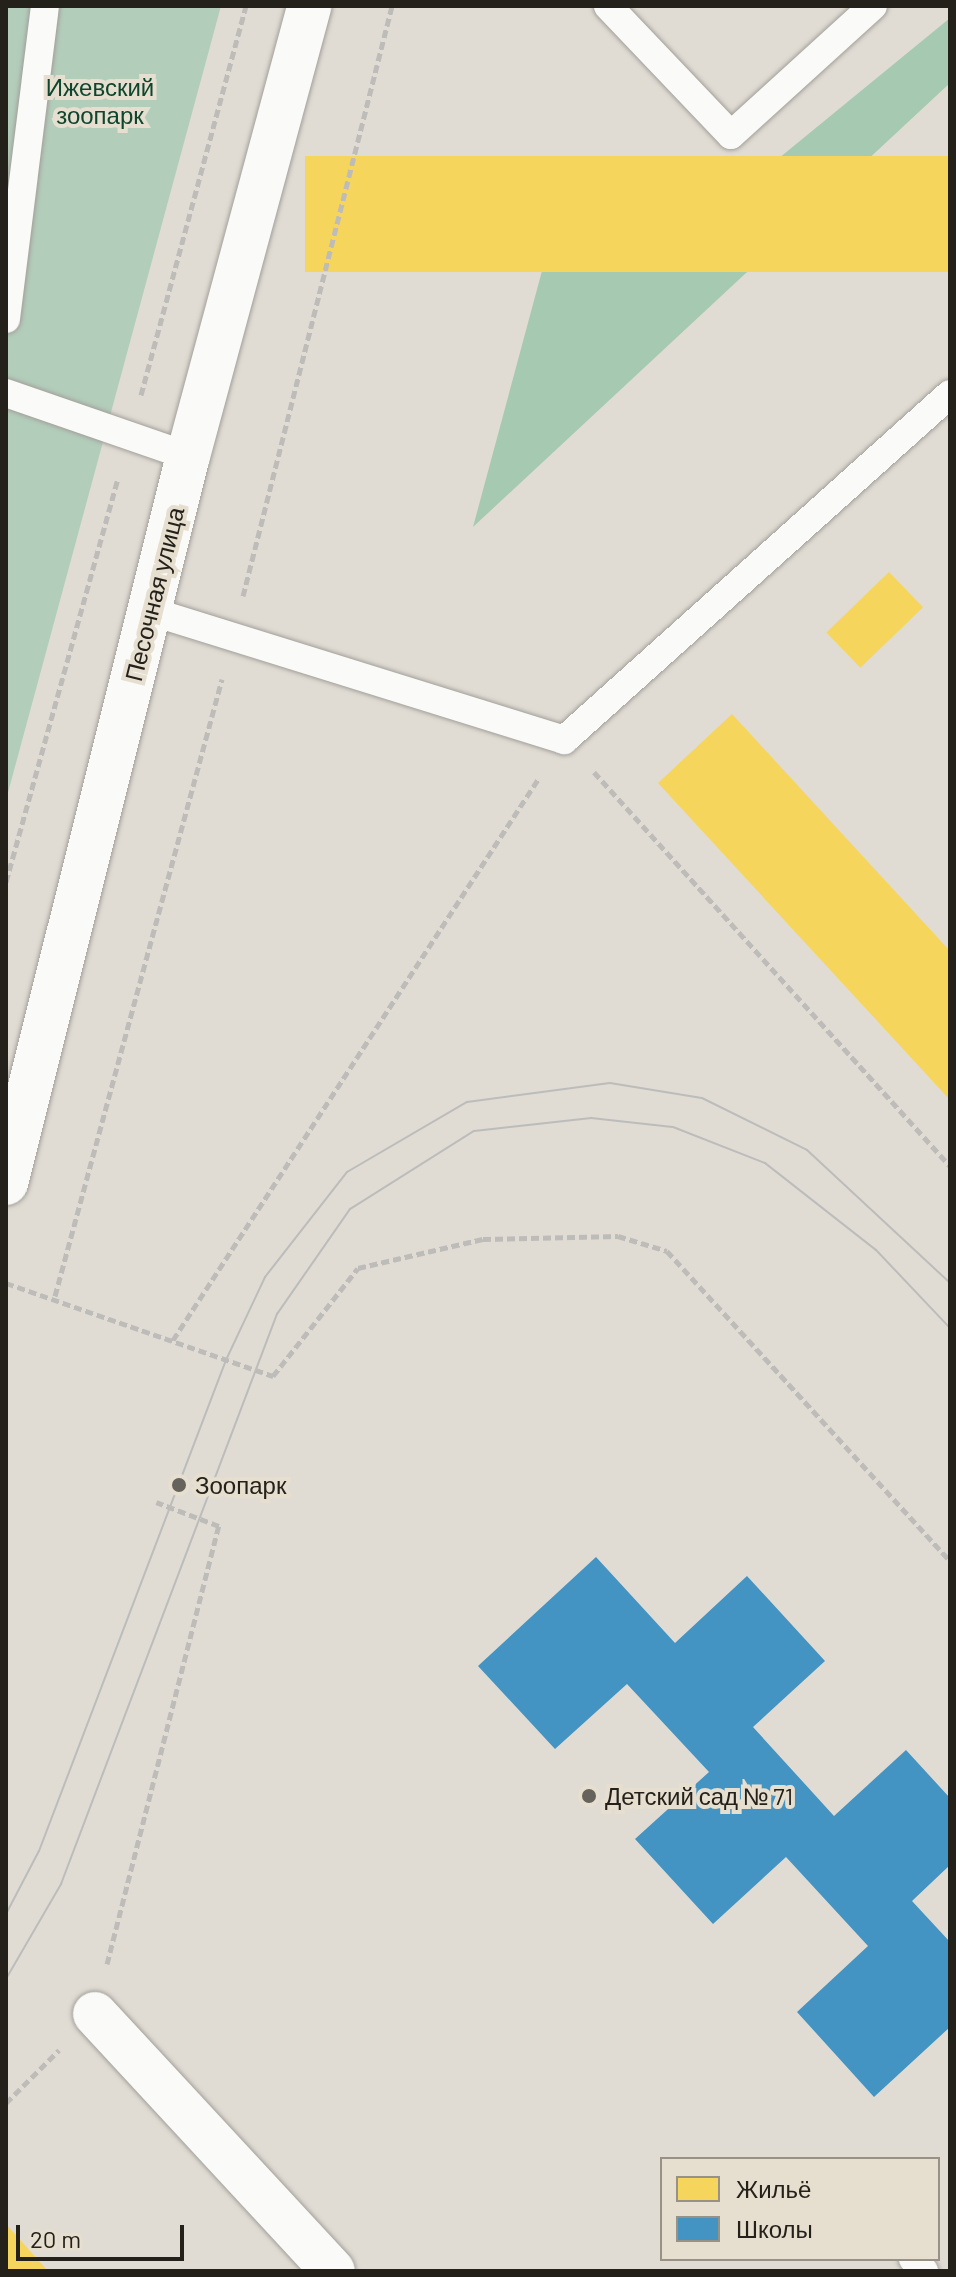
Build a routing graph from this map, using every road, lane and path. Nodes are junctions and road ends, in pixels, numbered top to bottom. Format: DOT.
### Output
graph roads {
  1 [pos="45,6"];
  2 [pos="309,6"];
  3 [pos="608,6"];
  4 [pos="873,6"];
  5 [pos="6,319"];
  6 [pos="6,393"];
  7 [pos="950,394"];
  8 [pos="188,456"];
  9 [pos="150,611"];
  10 [pos="564,740"];
  11 [pos="950,1166"];
  12 [pos="6,1183"];
  13 [pos="6,1283"];
  14 [pos="173,1340"];
  15 [pos="156,1502"];
  16 [pos="950,1561"];
  17 [pos="95,2014"];
  18 [pos="6,2103"];
  19 [pos="333,2271"];
  1 -- 5 [label="lane"];
  2 -- 8 [label="main road, Песочная улица"];
  3 -- 4 [label="lane"];
  6 -- 8 [label="lane"];
  7 -- 10 [label="lane"];
  8 -- 9 [label="main road, Песочная улица"];
  9 -- 10 [label="lane"];
  9 -- 12 [label="main road, Песочная улица"];
  10 -- 11 [label="path"];
  10 -- 14 [label="path"];
  13 -- 14 [label="path"];
  14 -- 16 [label="path"];
  15 -- 17 [label="path"];
  17 -- 18 [label="path"];
  17 -- 19 [label="main road"];
}
